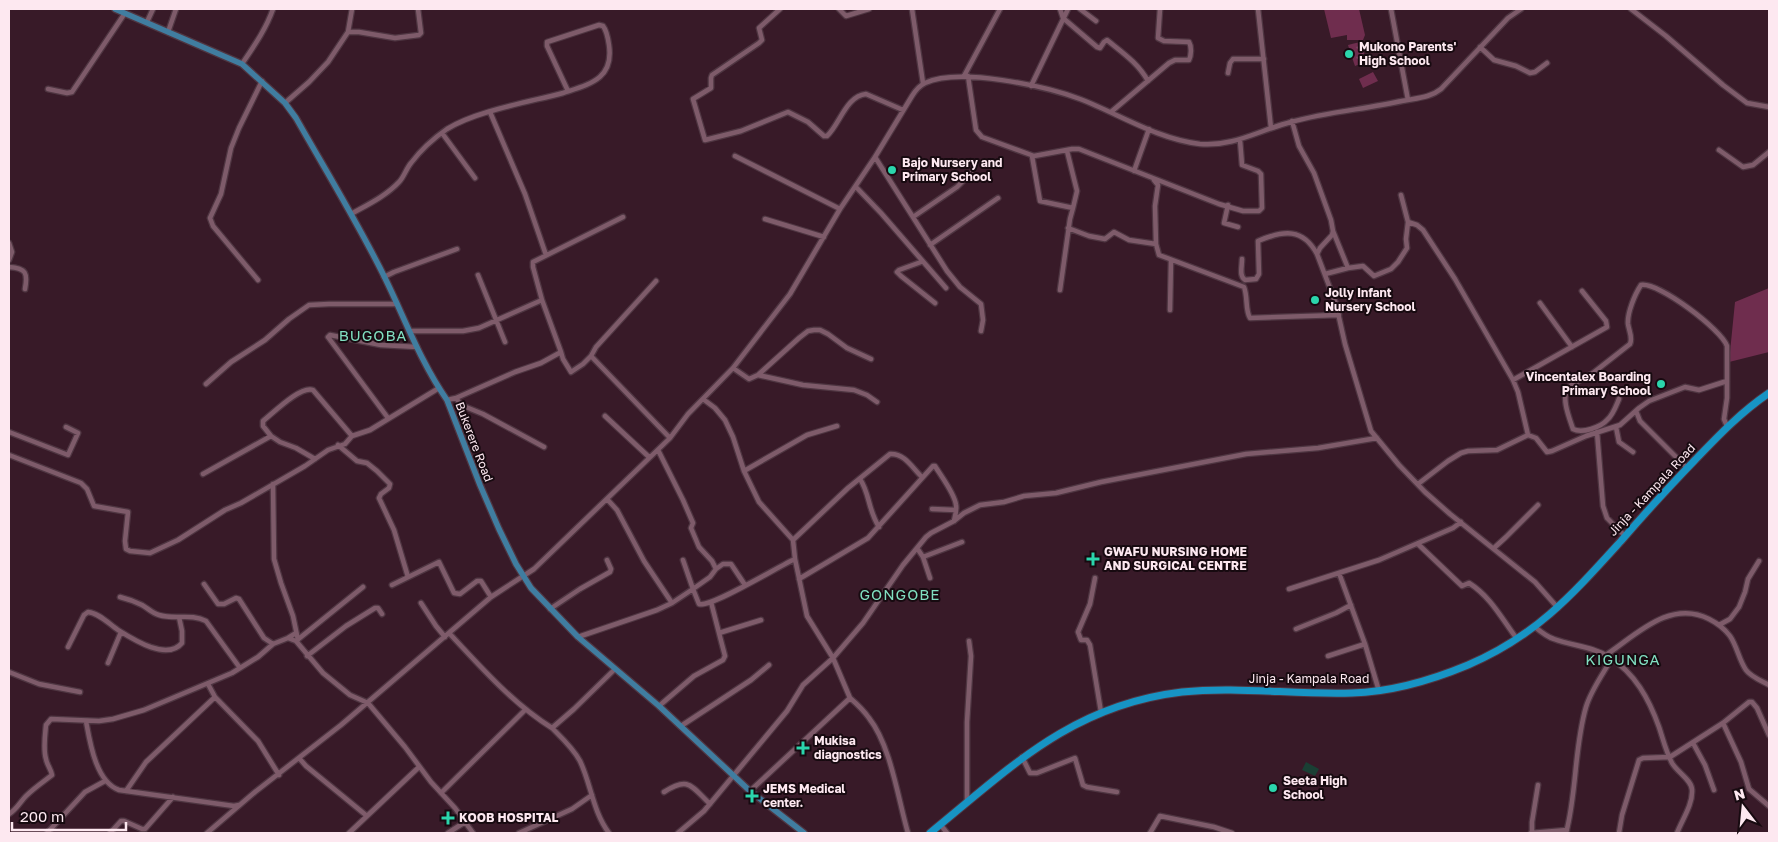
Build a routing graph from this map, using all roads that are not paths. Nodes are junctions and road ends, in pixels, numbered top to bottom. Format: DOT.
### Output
graph roads {
  1 [pos="115,9"];
  2 [pos="153,9"];
  3 [pos="176,9"];
  4 [pos="273,9"];
  5 [pos="352,9"];
  6 [pos="418,9"];
  7 [pos="780,9"];
  8 [pos="839,9"];
  9 [pos="869,9"];
  10 [pos="912,9"];
  11 [pos="1000,9"];
  12 [pos="1060,9"];
  13 [pos="1068,9"];
  14 [pos="1080,9"];
  15 [pos="1160,9"];
  16 [pos="1258,9"];
  17 [pos="1391,9"];
  18 [pos="1521,9"];
  19 [pos="1631,9"];
  20 [pos="125,13"];
  21 [pos="1063,18"];
  22 [pos="1096,21"];
  23 [pos="147,22"];
  24 [pos="168,32"];
  25 [pos="348,32"];
  26 [pos="1480,47"];
  27 [pos="1264,59"];
  28 [pos="1547,63"];
  29 [pos="242,64"];
  30 [pos="1228,73"];
  31 [pos="966,76"];
  32 [pos="262,81"];
  33 [pos="1148,81"];
  34 [pos="923,84"];
  35 [pos="1031,86"];
  36 [pos="48,89"];
  37 [pos="568,92"];
  38 [pos="1408,100"];
  39 [pos="285,103"];
  40 [pos="1769,106"];
  41 [pos="903,110"];
  42 [pos="490,112"];
  43 [pos="1111,112"];
  44 [pos="1292,121"];
  45 [pos="1271,128"];
  46 [pos="1149,129"];
  47 [pos="442,133"];
  48 [pos="1240,140"];
  49 [pos="1719,150"];
  50 [pos="1067,151"];
  51 [pos="1769,152"];
  52 [pos="735,156"];
  53 [pos="1032,156"];
  54 [pos="875,157"];
  55 [pos="1134,171"];
  56 [pos="971,173"];
  57 [pos="474,178"];
  58 [pos="1153,179"];
  59 [pos="856,187"];
  60 [pos="1401,195"];
  61 [pos="998,198"];
  62 [pos="1228,206"];
  63 [pos="1073,208"];
  64 [pos="840,209"];
  65 [pos="351,214"];
  66 [pos="913,217"];
  67 [pos="623,218"];
  68 [pos="765,219"];
  69 [pos="1408,222"];
  70 [pos="1238,227"];
  71 [pos="1068,228"];
  72 [pos="1333,230"];
  73 [pos="824,236"];
  74 [pos="9,243"];
  75 [pos="1156,244"];
  76 [pos="930,245"];
  77 [pos="457,250"];
  78 [pos="1317,254"];
  79 [pos="546,255"];
  80 [pos="1242,259"];
  81 [pos="9,260"];
  82 [pos="1171,260"];
  83 [pos="922,262"];
  84 [pos="9,267"];
  85 [pos="1348,268"];
  86 [pos="1325,274"];
  87 [pos="478,275"];
  88 [pos="384,277"];
  89 [pos="258,280"];
  90 [pos="656,281"];
  91 [pos="946,288"];
  92 [pos="25,289"];
  93 [pos="1060,290"];
  94 [pos="1582,291"];
  95 [pos="542,300"];
  96 [pos="935,303"];
  97 [pos="1540,303"];
  98 [pos="397,304"];
  99 [pos="1170,310"];
  100 [pos="1339,315"];
  101 [pos="497,320"];
  102 [pos="409,331"];
  103 [pos="982,331"];
  104 [pos="505,342"];
  105 [pos="1572,346"];
  106 [pos="417,347"];
  107 [pos="561,352"];
  108 [pos="591,356"];
  109 [pos="870,359"];
  110 [pos="734,368"];
  111 [pos="758,375"];
  112 [pos="1513,380"];
  113 [pos="1727,381"];
  114 [pos="206,384"];
  115 [pos="439,388"];
  116 [pos="1769,393"];
  117 [pos="456,398"];
  118 [pos="703,399"];
  119 [pos="1619,399"];
  120 [pos="447,400"];
  121 [pos="877,402"];
  122 [pos="1636,411"];
  123 [pos="605,416"];
  124 [pos="388,418"];
  125 [pos="66,426"];
  126 [pos="837,426"];
  127 [pos="1727,426"];
  128 [pos="1616,427"];
  129 [pos="9,432"];
  130 [pos="1597,432"];
  131 [pos="1528,435"];
  132 [pos="271,436"];
  133 [pos="352,436"];
  134 [pos="670,438"];
  135 [pos="1377,438"];
  136 [pos="338,445"];
  137 [pos="544,448"];
  138 [pos="658,450"];
  139 [pos="1633,452"];
  140 [pos="9,455"];
  141 [pos="649,458"];
  142 [pos="315,459"];
  143 [pos="1687,468"];
  144 [pos="744,471"];
  145 [pos="203,474"];
  146 [pos="922,477"];
  147 [pos="860,479"];
  148 [pos="273,484"];
  149 [pos="1418,484"];
  150 [pos="607,499"];
  151 [pos="1538,505"];
  152 [pos="932,509"];
  153 [pos="956,510"];
  154 [pos="954,521"];
  155 [pos="1461,522"];
  156 [pos="879,527"];
  157 [pos="1625,536"];
  158 [pos="793,540"];
  159 [pos="962,542"];
  160 [pos="1418,544"];
  161 [pos="917,548"];
  162 [pos="1494,548"];
  163 [pos="923,557"];
  164 [pos="795,559"];
  165 [pos="607,560"];
  166 [pos="682,560"];
  167 [pos="1759,561"];
  168 [pos="716,568"];
  169 [pos="1339,573"];
  170 [pos="523,575"];
  171 [pos="408,577"];
  172 [pos="930,578"];
  173 [pos="1095,578"];
  174 [pos="799,579"];
  175 [pos="204,584"];
  176 [pos="392,585"];
  177 [pos="745,585"];
  178 [pos="363,587"];
  179 [pos="693,589"];
  180 [pos="1290,589"];
  181 [pos="491,596"];
  182 [pos="120,597"];
  183 [pos="711,602"];
  184 [pos="421,603"];
  185 [pos="672,603"];
  186 [pos="1351,605"];
  187 [pos="1558,608"];
  188 [pos="550,609"];
  189 [pos="382,614"];
  190 [pos="179,617"];
  191 [pos="761,620"];
  192 [pos="1719,624"];
  193 [pos="1535,627"];
  194 [pos="1296,629"];
  195 [pos="121,632"];
  196 [pos="296,633"];
  197 [pos="719,633"];
  198 [pos="447,635"];
  199 [pos="578,637"];
  200 [pos="288,638"];
  201 [pos="1517,640"];
  202 [pos="296,641"];
  203 [pos="969,641"];
  204 [pos="273,644"];
  205 [pos="1365,644"];
  206 [pos="68,647"];
  207 [pos="1606,655"];
  208 [pos="307,656"];
  209 [pos="1328,656"];
  210 [pos="833,658"];
  211 [pos="1612,658"];
  212 [pos="108,663"];
  213 [pos="769,665"];
  214 [pos="240,668"];
  215 [pos="615,669"];
  216 [pos="9,672"];
  217 [pos="208,684"];
  218 [pos="1769,685"];
  219 [pos="1379,691"];
  220 [pos="80,692"];
  221 [pos="215,697"];
  222 [pos="850,698"];
  223 [pos="368,703"];
  224 [pos="659,706"];
  225 [pos="525,710"];
  226 [pos="1101,712"];
  227 [pos="86,721"];
  228 [pos="1723,723"];
  229 [pos="681,726"];
  230 [pos="552,728"];
  231 [pos="1769,735"];
  232 [pos="1693,743"];
  233 [pos="1022,757"];
  234 [pos="299,758"];
  235 [pos="1670,758"];
  236 [pos="419,767"];
  237 [pos="278,775"];
  238 [pos="734,775"];
  239 [pos="105,781"];
  240 [pos="1538,785"];
  241 [pos="1714,790"];
  242 [pos="126,791"];
  243 [pos="750,791"];
  244 [pos="664,792"];
  245 [pos="1117,792"];
  246 [pos="441,793"];
  247 [pos="592,795"];
  248 [pos="173,798"];
  249 [pos="967,803"];
  250 [pos="710,804"];
  251 [pos="240,805"];
  252 [pos="1769,806"];
  253 [pos="9,814"];
  254 [pos="367,816"];
  255 [pos="465,822"];
  256 [pos="940,824"];
  257 [pos="1567,832"];
  258 [pos="47,833"];
  259 [pos="110,833"];
  260 [pos="207,833"];
  261 [pos="349,833"];
  262 [pos="448,833"];
  263 [pos="473,833"];
  264 [pos="519,833"];
  265 [pos="609,833"];
  266 [pos="678,833"];
  267 [pos="804,833"];
  268 [pos="908,833"];
  269 [pos="930,833"];
  270 [pos="947,833"];
  271 [pos="1150,833"];
  272 [pos="1232,833"];
  273 [pos="1531,833"];
  274 [pos="1619,833"];
  275 [pos="1677,833"];
  1 -- 20 [label="main road, Bukerere Road"];
  2 -- 23 [label="street"];
  3 -- 24 [label="street"];
  4 -- 29 [label="street"];
  5 -- 25 [label="street"];
  6 -- 25 [label="street"];
  7 -- 41 [label="street"];
  8 -- 9 [label="street"];
  10 -- 34 [label="street"];
  11 -- 31 [label="street"];
  12 -- 21 [label="street"];
  13 -- 21 [label="street"];
  14 -- 22 [label="street"];
  15 -- 33 [label="street"];
  16 -- 27 [label="street"];
  17 -- 38 [label="street"];
  18 -- 26 [label="street"];
  19 -- 40 [label="street"];
  20 -- 23 [label="main road, Bukerere Road"];
  20 -- 36 [label="street"];
  21 -- 33 [label="street"];
  21 -- 35 [label="street"];
  23 -- 24 [label="main road, Bukerere Road"];
  24 -- 29 [label="main road, Bukerere Road"];
  25 -- 39 [label="street"];
  26 -- 28 [label="street"];
  26 -- 38 [label="street"];
  27 -- 30 [label="street"];
  27 -- 45 [label="street"];
  29 -- 32 [label="main road, Bukerere Road"];
  31 -- 34 [label="street"];
  31 -- 35 [label="street"];
  31 -- 53 [label="street"];
  32 -- 39 [label="main road, Bukerere Road"];
  32 -- 89 [label="street"];
  33 -- 43 [label="street"];
  34 -- 41 [label="street"];
  35 -- 43 [label="street"];
  37 -- 37 [label="street"];
  37 -- 42 [label="street"];
  38 -- 44 [label="street"];
  39 -- 65 [label="main road, Bukerere Road"];
  41 -- 54 [label="street"];
  42 -- 47 [label="street"];
  42 -- 79 [label="street"];
  43 -- 46 [label="street"];
  44 -- 45 [label="street"];
  44 -- 72 [label="street"];
  45 -- 48 [label="street"];
  46 -- 48 [label="street"];
  46 -- 55 [label="street"];
  47 -- 57 [label="street"];
  47 -- 65 [label="street"];
  48 -- 62 [label="street"];
  49 -- 51 [label="street"];
  50 -- 53 [label="street"];
  50 -- 55 [label="street"];
  50 -- 63 [label="street"];
  52 -- 64 [label="street"];
  53 -- 63 [label="street"];
  54 -- 59 [label="street"];
  54 -- 66 [label="street"];
  55 -- 58 [label="street"];
  56 -- 66 [label="street"];
  58 -- 62 [label="street"];
  58 -- 75 [label="street"];
  59 -- 64 [label="street"];
  59 -- 83 [label="street"];
  60 -- 69 [label="street"];
  61 -- 76 [label="street"];
  62 -- 70 [label="street"];
  63 -- 71 [label="street"];
  64 -- 73 [label="street"];
  65 -- 88 [label="main road, Bukerere Road"];
  66 -- 76 [label="street"];
  67 -- 79 [label="street"];
  68 -- 73 [label="street"];
  69 -- 85 [label="street"];
  69 -- 112 [label="street"];
  71 -- 75 [label="street"];
  71 -- 93 [label="street"];
  72 -- 78 [label="street"];
  72 -- 85 [label="street"];
  73 -- 110 [label="street"];
  74 -- 81 [label="street"];
  75 -- 82 [label="street"];
  76 -- 103 [label="street"];
  77 -- 88 [label="street"];
  78 -- 80 [label="street"];
  78 -- 86 [label="street"];
  79 -- 95 [label="street"];
  82 -- 99 [label="street"];
  82 -- 100 [label="street"];
  83 -- 91 [label="street"];
  83 -- 96 [label="street"];
  84 -- 92 [label="street"];
  85 -- 86 [label="street"];
  86 -- 100 [label="street"];
  87 -- 101 [label="street"];
  88 -- 98 [label="main road, Bukerere Road"];
  90 -- 108 [label="street"];
  94 -- 105 [label="street"];
  95 -- 101 [label="street"];
  95 -- 107 [label="street"];
  97 -- 105 [label="street"];
  98 -- 102 [label="main road, Bukerere Road"];
  98 -- 114 [label="street"];
  100 -- 135 [label="street"];
  101 -- 102 [label="street"];
  101 -- 104 [label="street"];
  102 -- 106 [label="main road, Bukerere Road"];
  105 -- 112 [label="street"];
  106 -- 115 [label="main road, Bukerere Road"];
  106 -- 124 [label="street"];
  107 -- 108 [label="street"];
  107 -- 117 [label="street"];
  108 -- 134 [label="street"];
  109 -- 111 [label="street"];
  110 -- 111 [label="street"];
  110 -- 118 [label="street"];
  111 -- 121 [label="street"];
  112 -- 131 [label="street"];
  113 -- 119 [label="street"];
  113 -- 122 [label="street"];
  113 -- 127 [label="street"];
  115 -- 120 [label="main road, Bukerere Road"];
  115 -- 124 [label="street"];
  116 -- 127 [label="highway, Jinja - Kampala Road"];
  117 -- 120 [label="street"];
  117 -- 137 [label="street"];
  118 -- 134 [label="street"];
  118 -- 144 [label="street"];
  120 -- 170 [label="main road, Bukerere Road"];
  122 -- 128 [label="street"];
  122 -- 143 [label="street"];
  123 -- 141 [label="street"];
  124 -- 133 [label="street"];
  125 -- 129 [label="street"];
  126 -- 144 [label="street"];
  127 -- 143 [label="highway, Jinja - Kampala Road"];
  128 -- 130 [label="street"];
  128 -- 139 [label="street"];
  130 -- 131 [label="street"];
  130 -- 157 [label="street"];
  131 -- 149 [label="street"];
  132 -- 133 [label="street"];
  132 -- 142 [label="street"];
  132 -- 145 [label="street"];
  133 -- 136 [label="street"];
  134 -- 138 [label="street"];
  135 -- 149 [label="street"];
  135 -- 154 [label="street"];
  136 -- 142 [label="street"];
  136 -- 171 [label="street"];
  138 -- 141 [label="street"];
  138 -- 168 [label="street"];
  140 -- 148 [label="street"];
  141 -- 150 [label="street"];
  142 -- 148 [label="street"];
  143 -- 157 [label="highway, Jinja - Kampala Road"];
  144 -- 158 [label="street"];
  146 -- 147 [label="street"];
  146 -- 153 [label="street"];
  146 -- 156 [label="street"];
  147 -- 156 [label="street"];
  147 -- 158 [label="street"];
  148 -- 196 [label="street"];
  149 -- 155 [label="street"];
  150 -- 170 [label="street"];
  150 -- 185 [label="street"];
  151 -- 162 [label="street"];
  152 -- 153 [label="street"];
  153 -- 154 [label="street"];
  154 -- 161 [label="street"];
  155 -- 160 [label="street"];
  155 -- 162 [label="street"];
  156 -- 174 [label="street"];
  157 -- 187 [label="highway, Jinja - Kampala Road"];
  158 -- 164 [label="street"];
  159 -- 163 [label="street"];
  160 -- 169 [label="street"];
  160 -- 201 [label="street"];
  161 -- 163 [label="street"];
  161 -- 210 [label="street"];
  162 -- 187 [label="street"];
  163 -- 172 [label="street"];
  164 -- 174 [label="street"];
  164 -- 177 [label="street"];
  165 -- 188 [label="street"];
  166 -- 179 [label="street"];
  167 -- 192 [label="street"];
  168 -- 177 [label="street"];
  168 -- 179 [label="street"];
  169 -- 180 [label="street"];
  169 -- 186 [label="street"];
  170 -- 181 [label="street"];
  170 -- 188 [label="main road, Bukerere Road"];
  171 -- 176 [label="street"];
  171 -- 181 [label="street"];
  173 -- 226 [label="street"];
  174 -- 210 [label="street"];
  175 -- 204 [label="street"];
  177 -- 183 [label="street"];
  178 -- 202 [label="street"];
  179 -- 183 [label="street"];
  179 -- 185 [label="street"];
  181 -- 198 [label="street"];
  182 -- 190 [label="street"];
  183 -- 197 [label="street"];
  184 -- 198 [label="street"];
  185 -- 199 [label="street"];
  186 -- 194 [label="street"];
  186 -- 205 [label="street"];
  187 -- 193 [label="highway, Jinja - Kampala Road"];
  188 -- 199 [label="main road, Bukerere Road"];
  189 -- 208 [label="street"];
  190 -- 195 [label="street"];
  190 -- 214 [label="street"];
  191 -- 197 [label="street"];
  192 -- 207 [label="street"];
  192 -- 218 [label="street"];
  193 -- 201 [label="highway, Jinja - Kampala Road"];
  193 -- 207 [label="street"];
  195 -- 206 [label="street"];
  195 -- 212 [label="street"];
  196 -- 200 [label="street"];
  196 -- 202 [label="street"];
  197 -- 224 [label="street"];
  198 -- 223 [label="street"];
  198 -- 225 [label="street"];
  199 -- 215 [label="main road, Bukerere Road"];
  200 -- 202 [label="street"];
  200 -- 204 [label="street"];
  201 -- 219 [label="highway, Jinja - Kampala Road"];
  202 -- 208 [label="street"];
  203 -- 249 [label="street"];
  204 -- 214 [label="street"];
  205 -- 209 [label="street"];
  205 -- 219 [label="street"];
  207 -- 211 [label="street"];
  208 -- 223 [label="street"];
  210 -- 222 [label="street"];
  210 -- 238 [label="street"];
  211 -- 235 [label="street"];
  211 -- 257 [label="street"];
  213 -- 229 [label="street"];
  214 -- 217 [label="street"];
  215 -- 224 [label="main road, Bukerere Road"];
  215 -- 230 [label="street"];
  216 -- 220 [label="street"];
  217 -- 221 [label="street"];
  217 -- 227 [label="street"];
  219 -- 226 [label="highway, Jinja - Kampala Road"];
  221 -- 237 [label="street"];
  221 -- 242 [label="street"];
  222 -- 243 [label="street"];
  222 -- 268 [label="street"];
  223 -- 234 [label="street"];
  223 -- 236 [label="street"];
  224 -- 229 [label="main road, Bukerere Road"];
  225 -- 230 [label="street"];
  225 -- 246 [label="street"];
  226 -- 233 [label="highway, Jinja - Kampala Road"];
  227 -- 239 [label="street"];
  227 -- 253 [label="street"];
  228 -- 231 [label="street"];
  228 -- 232 [label="street"];
  228 -- 252 [label="street"];
  229 -- 238 [label="main road, Bukerere Road"];
  230 -- 247 [label="street"];
  232 -- 235 [label="street"];
  232 -- 241 [label="street"];
  233 -- 245 [label="street"];
  233 -- 249 [label="highway, Jinja - Kampala Road"];
  234 -- 237 [label="street"];
  234 -- 254 [label="street"];
  235 -- 274 [label="street"];
  235 -- 275 [label="street"];
  236 -- 246 [label="street"];
  236 -- 254 [label="street"];
  237 -- 251 [label="street"];
  238 -- 243 [label="main road, Bukerere Road"];
  238 -- 250 [label="street"];
  239 -- 242 [label="street"];
  239 -- 258 [label="street"];
  240 -- 273 [label="street"];
  242 -- 248 [label="street"];
  243 -- 267 [label="main road, Bukerere Road"];
  244 -- 250 [label="street"];
  246 -- 255 [label="street"];
  247 -- 264 [label="street"];
  247 -- 265 [label="street"];
  248 -- 251 [label="street"];
  248 -- 259 [label="street"];
  249 -- 256 [label="highway, Jinja - Kampala Road"];
  250 -- 266 [label="street"];
  251 -- 260 [label="street"];
  254 -- 261 [label="street"];
  255 -- 262 [label="street"];
  255 -- 263 [label="street"];
  256 -- 269 [label="highway, Jinja - Kampala Road"];
  256 -- 270 [label="street"];
  257 -- 273 [label="street"];
  271 -- 272 [label="street"];
}
